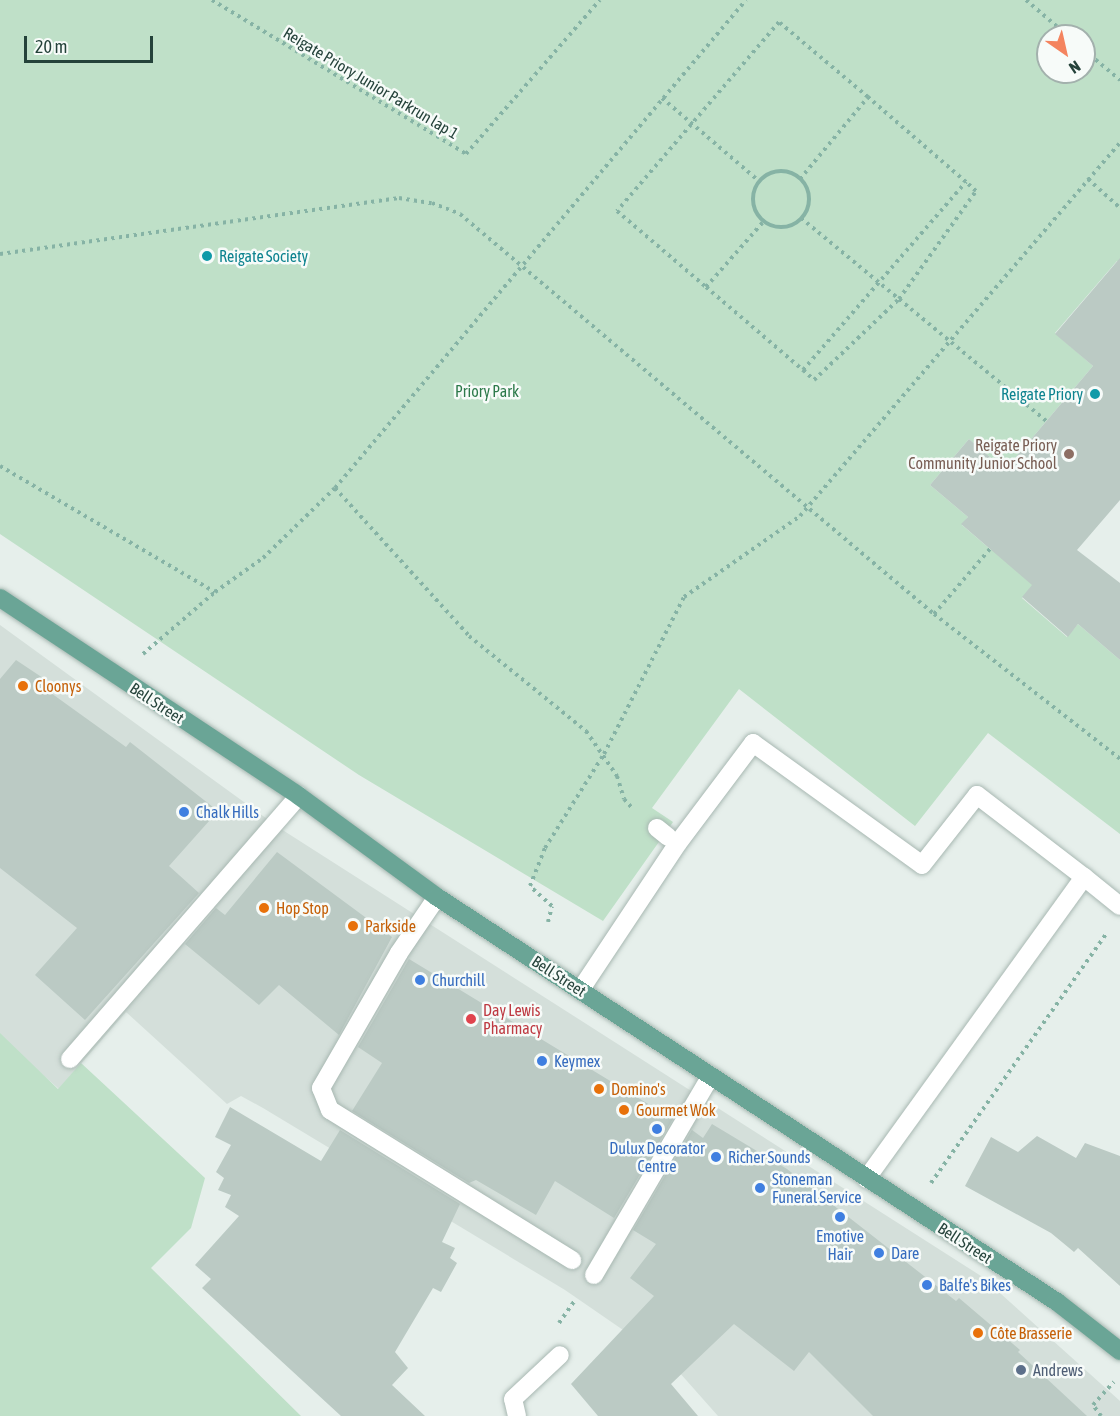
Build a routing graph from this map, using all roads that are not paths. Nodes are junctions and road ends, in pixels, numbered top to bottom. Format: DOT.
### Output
graph roads {
  1 [pos="0,598"];
  2 [pos="299,796"];
  3 [pos="1084,877"];
  4 [pos="437,897"];
  5 [pos="1120,906"];
  6 [pos="581,990"];
  7 [pos="70,1059"];
  8 [pos="710,1077"];
  9 [pos="866,1179"];
  10 [pos="572,1260"];
  11 [pos="594,1275"];
  12 [pos="1120,1351"];
  13 [pos="560,1355"];
  14 [pos="517,1416"];
  1 -- 2 [label="main road, Bell Street"];
  2 -- 4 [label="main road, Bell Street"];
  2 -- 7 [label="street"];
  3 -- 5 [label="street"];
  3 -- 6 [label="street"];
  3 -- 9 [label="street"];
  4 -- 6 [label="main road, Bell Street"];
  4 -- 10 [label="street"];
  6 -- 8 [label="main road, Bell Street"];
  8 -- 9 [label="main road, Bell Street"];
  8 -- 11 [label="street"];
  9 -- 12 [label="main road, Bell Street"];
  13 -- 14 [label="street"];
}
